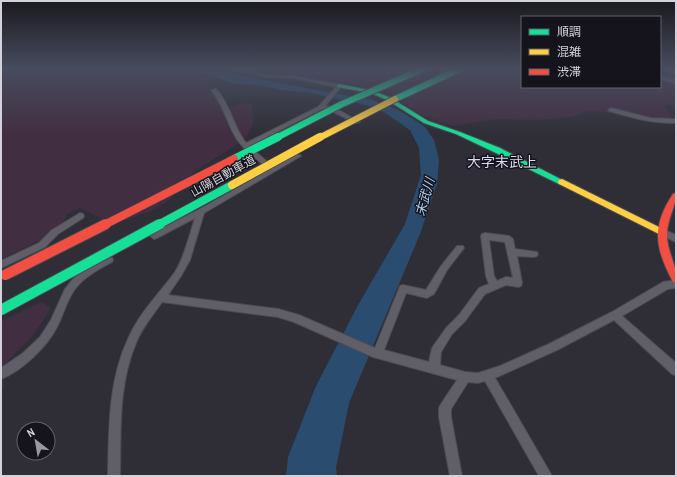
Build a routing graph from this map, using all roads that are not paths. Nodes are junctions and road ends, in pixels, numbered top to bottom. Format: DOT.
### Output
graph roads {
  1 [pos="215,91"];
  2 [pos="335,91"];
  3 [pos="366,91"];
  4 [pos="371,91"];
  5 [pos="412,91"];
  6 [pos="322,107"];
  7 [pos="611,110"];
  8 [pos="676,121"];
  9 [pos="244,146"];
  10 [pos="274,170"];
  11 [pos="676,196"];
  12 [pos="201,212"];
  13 [pos="80,216"];
  14 [pos="662,232"];
  15 [pos="676,239"];
  16 [pos="460,248"];
  17 [pos="512,252"];
  18 [pos="534,254"];
  19 [pos="1,265"];
  20 [pos="5,276"];
  21 [pos="676,279"];
  22 [pos="676,284"];
  23 [pos="494,285"];
  24 [pos="159,298"];
  25 [pos="1,310"];
  26 [pos="615,315"];
  27 [pos="376,353"];
  28 [pos="434,368"];
  29 [pos="676,370"];
  30 [pos="1,374"];
  31 [pos="488,376"];
  32 [pos="465,377"];
  33 [pos="114,476"];
  34 [pos="456,476"];
  35 [pos="546,476"];
  1 -- 9 [label="street"];
  2 -- 6 [label="street"];
  3 -- 14 [label="main road"];
  4 -- 20 [label="main road, 山陽自動車道, bridge"];
  5 -- 25 [label="main road, 山陽自動車道, bridge"];
  6 -- 9 [label="street"];
  6 -- 10 [label="street"];
  7 -- 8 [label="street"];
  9 -- 10 [label="street"];
  10 -- 12 [label="street"];
  11 -- 14 [label="main road"];
  12 -- 24 [label="street"];
  12 -- 30 [label="street"];
  13 -- 19 [label="street"];
  14 -- 15 [label="street"];
  14 -- 21 [label="main road"];
  16 -- 27 [label="street"];
  17 -- 18 [label="street"];
  17 -- 23 [label="street"];
  17 -- 23 [label="street"];
  22 -- 26 [label="street"];
  23 -- 28 [label="street"];
  24 -- 27 [label="street"];
  24 -- 33 [label="street"];
  26 -- 29 [label="street"];
  26 -- 31 [label="street"];
  27 -- 28 [label="street"];
  28 -- 32 [label="street"];
  31 -- 32 [label="street"];
  31 -- 35 [label="street"];
  32 -- 34 [label="street"];
}
